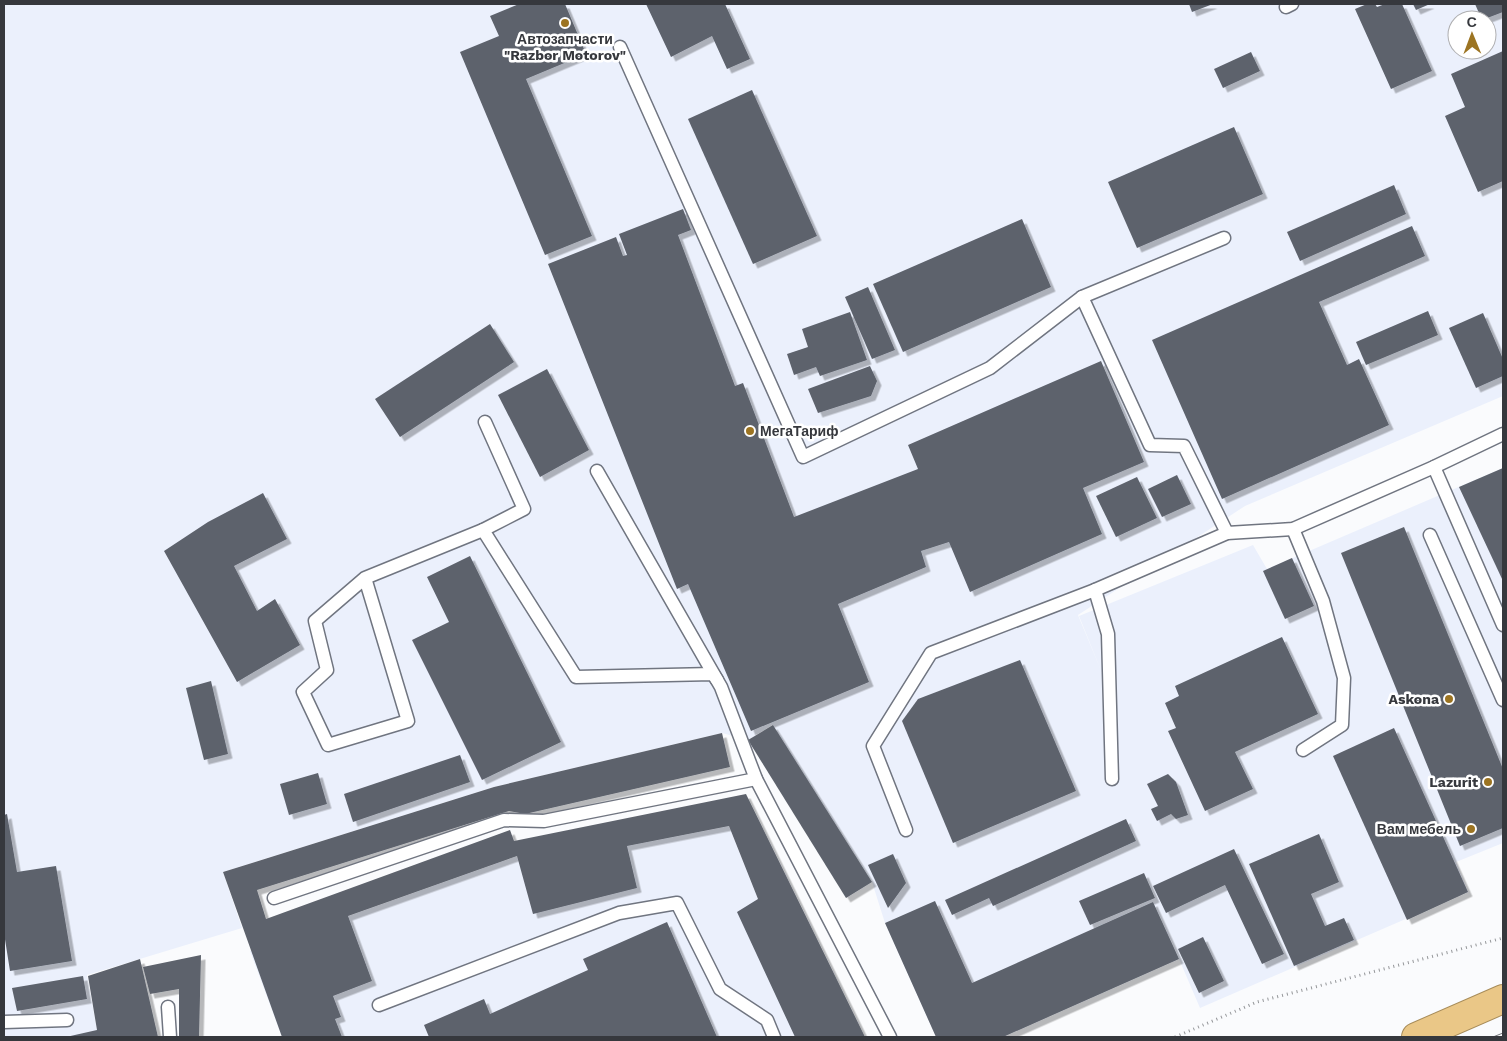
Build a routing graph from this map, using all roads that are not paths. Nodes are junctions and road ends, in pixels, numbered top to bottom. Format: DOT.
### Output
graph roads {
  1 [pos="620,47"];
  2 [pos="1224,238"];
  3 [pos="1082,297"];
  4 [pos="485,422"];
  5 [pos="1503,434"];
  6 [pos="1434,467"];
  7 [pos="597,470"];
  8 [pos="483,530"];
  9 [pos="1293,530"];
  10 [pos="1227,533"];
  11 [pos="1430,535"];
  12 [pos="365,578"];
  13 [pos="1095,590"];
  14 [pos="1503,625"];
  15 [pos="713,674"];
  16 [pos="1503,700"];
  17 [pos="1303,750"];
  18 [pos="756,779"];
  19 [pos="1112,779"];
  20 [pos="906,830"];
  21 [pos="274,898"];
  22 [pos="1503,999"];
  23 [pos="379,1005"];
  24 [pos="168,1007"];
  25 [pos="67,1020"];
  26 [pos="4,1022"];
  27 [pos="170,1037"];
  28 [pos="774,1037"];
  29 [pos="890,1037"];
  30 [pos="1416,1037"];
  1 -- 3 [label="lane"];
  2 -- 3 [label="lane"];
  3 -- 10 [label="lane"];
  4 -- 8 [label="lane"];
  5 -- 6 [label="lane"];
  6 -- 9 [label="lane"];
  6 -- 14 [label="lane"];
  7 -- 15 [label="lane"];
  8 -- 12 [label="lane"];
  8 -- 15 [label="lane"];
  9 -- 10 [label="lane"];
  9 -- 17 [label="lane"];
  10 -- 13 [label="lane"];
  11 -- 16 [label="lane"];
  12 -- 12 [label="lane"];
  13 -- 19 [label="lane"];
  13 -- 20 [label="lane"];
  15 -- 18 [label="lane"];
  18 -- 21 [label="lane"];
  18 -- 29 [label="lane"];
  22 -- 30 [label="highway"];
  23 -- 28 [label="lane"];
  24 -- 27 [label="lane"];
  25 -- 26 [label="lane"];
}
